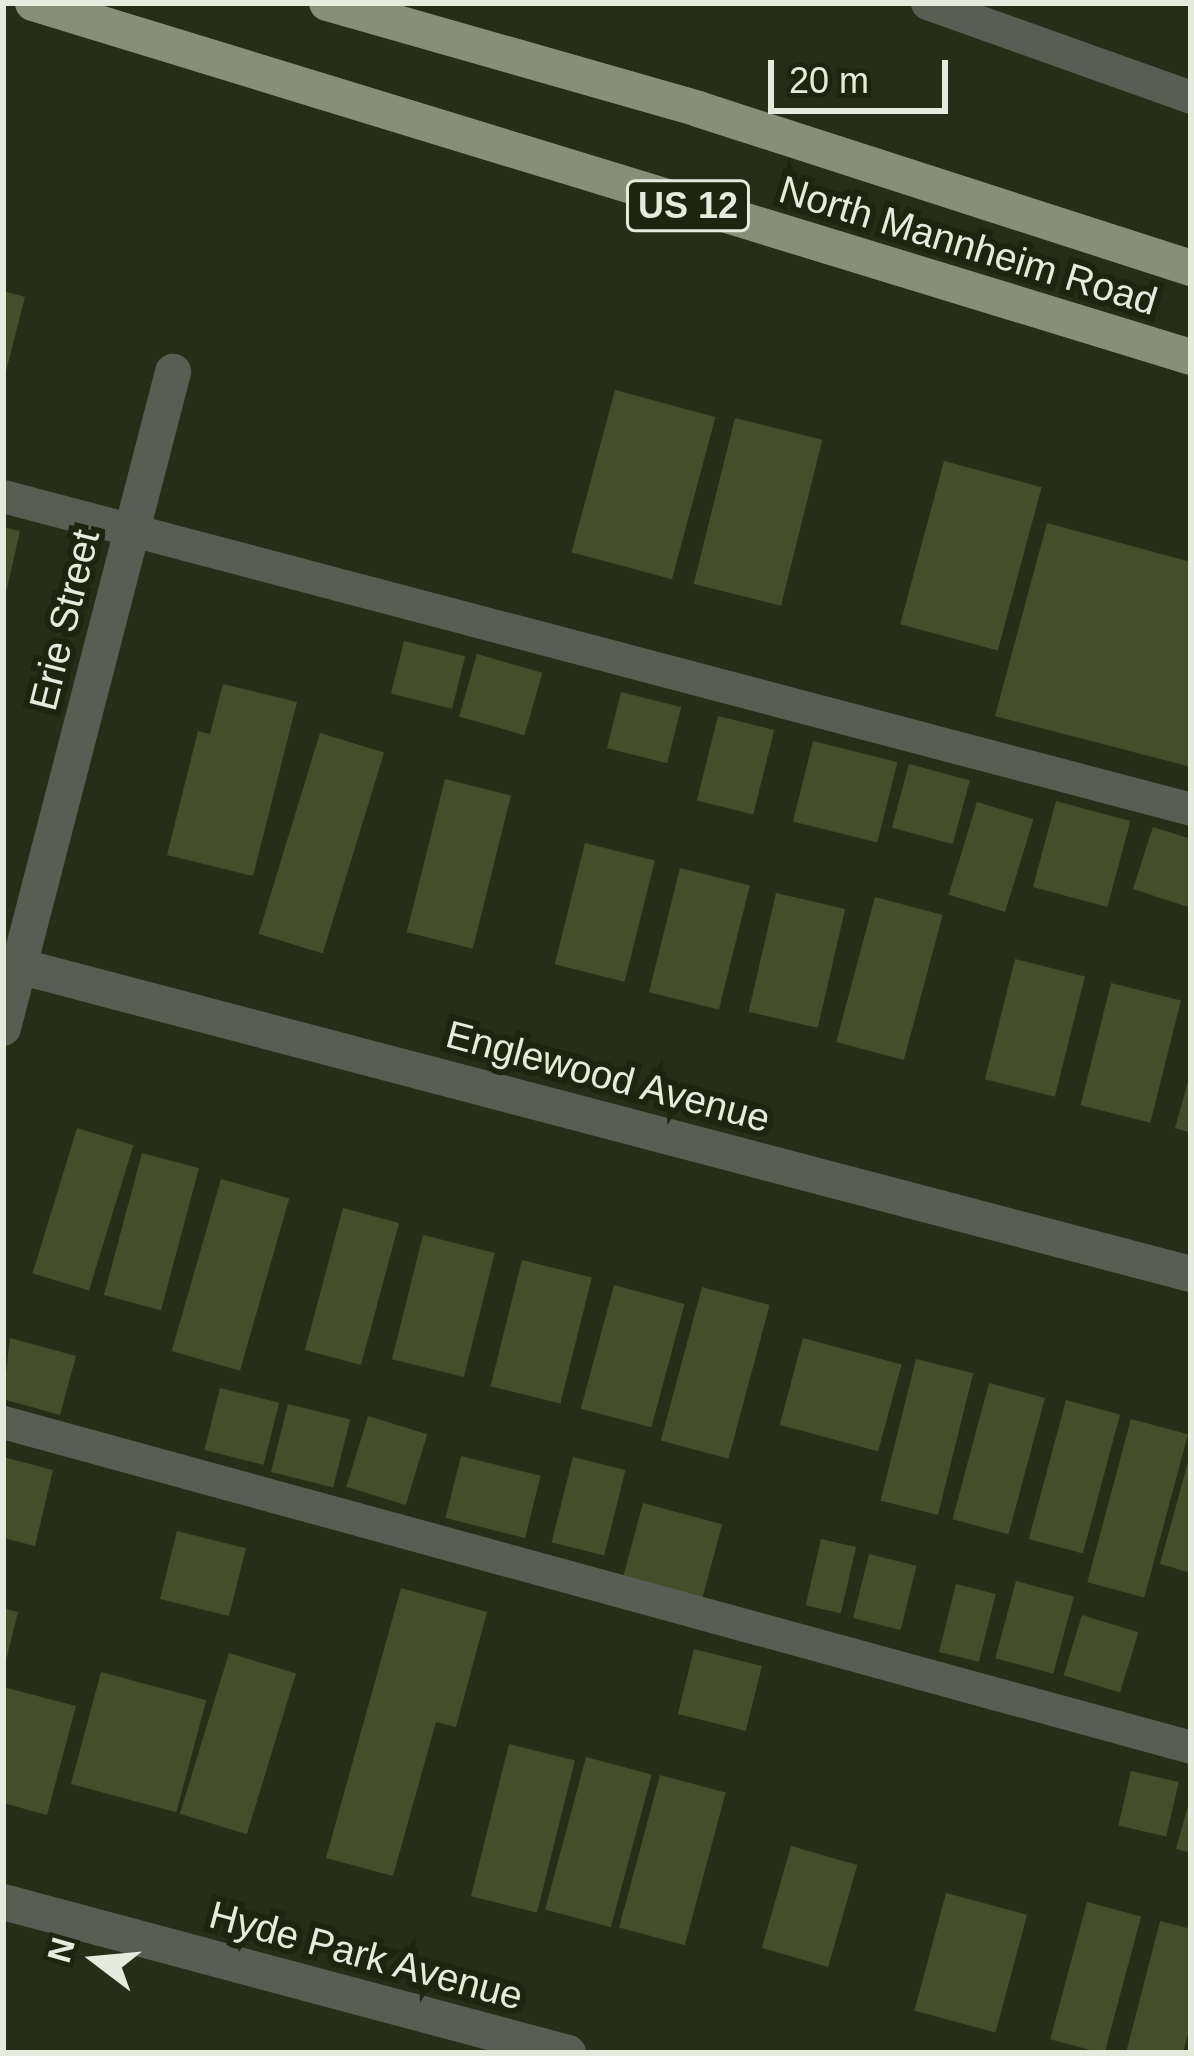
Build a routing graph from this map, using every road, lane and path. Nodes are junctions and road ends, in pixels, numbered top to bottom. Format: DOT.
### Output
graph roads {
  1 [pos="33,3"];
  2 [pos="327,3"];
  3 [pos="927,3"];
  4 [pos="1191,97"];
  5 [pos="1191,268"];
  6 [pos="1191,357"];
  7 [pos="173,372"];
  8 [pos="3,496"];
  9 [pos="132,530"];
  10 [pos="1191,809"];
  11 [pos="11,964"];
  12 [pos="3,1028"];
  13 [pos="1191,1274"];
  14 [pos="3,1422"];
  15 [pos="1191,1747"];
  16 [pos="3,1902"];
  17 [pos="568,2053"];
  1 -- 6 [label="main road, North Mannheim Road / US 12"];
  2 -- 5 [label="main road, North Mannheim Road / US 12"];
  3 -- 4 [label="lane"];
  7 -- 9 [label="street, Erie Street"];
  8 -- 9 [label="lane"];
  9 -- 10 [label="lane"];
  9 -- 11 [label="street, Erie Street"];
  11 -- 12 [label="street, Erie Street"];
  11 -- 13 [label="street, Englewood Avenue"];
  14 -- 15 [label="lane"];
  16 -- 17 [label="street, Hyde Park Avenue"];
}
